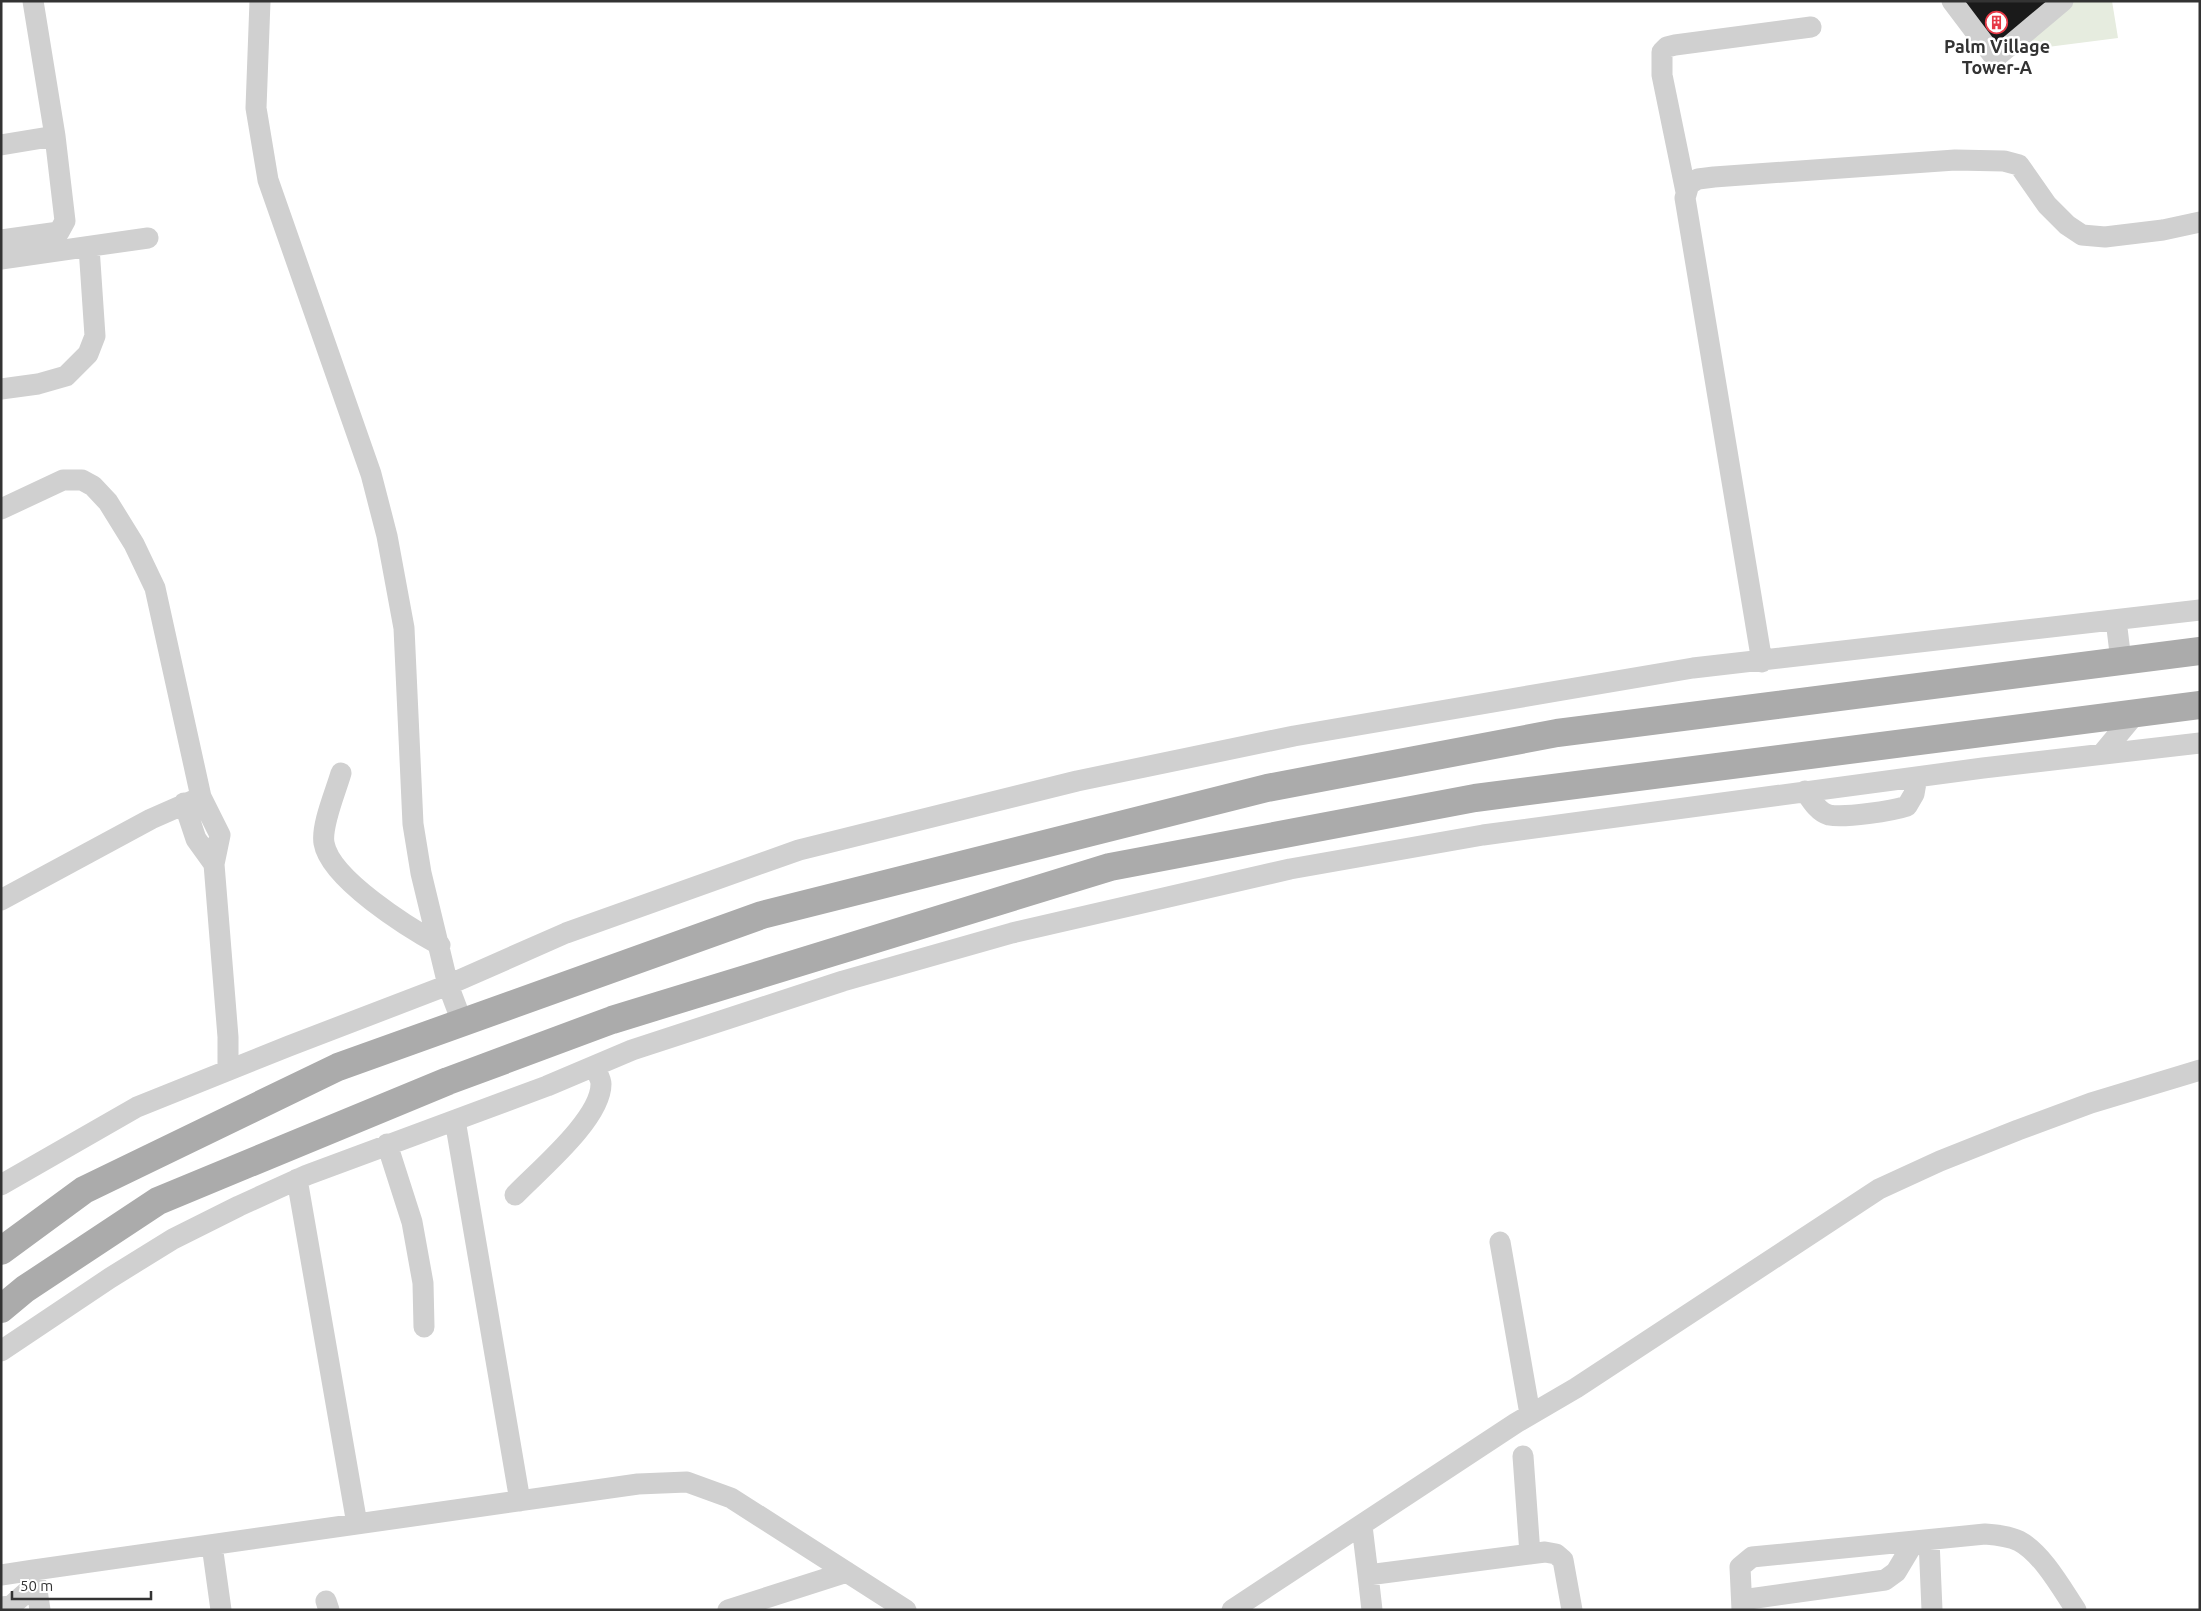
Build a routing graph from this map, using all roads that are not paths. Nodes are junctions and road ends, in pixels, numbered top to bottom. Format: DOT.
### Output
graph roads {
  1 [pos="33,1"];
  2 [pos="260,1"];
  3 [pos="1952,1"];
  4 [pos="2063,1"];
  5 [pos="1812,27"];
  6 [pos="55,136"];
  7 [pos="1,144"];
  8 [pos="1686,192"];
  9 [pos="2200,222"];
  10 [pos="148,238"];
  11 [pos="1,240"];
  12 [pos="89,247"];
  13 [pos="1,259"];
  14 [pos="1,389"];
  15 [pos="1,508"];
  16 [pos="2200,610"];
  17 [pos="2116,620"];
  18 [pos="2200,651"];
  19 [pos="2121,661"];
  20 [pos="1762,662"];
  21 [pos="2200,705"];
  22 [pos="2136,713"];
  23 [pos="2200,743"];
  24 [pos="2102,754"];
  25 [pos="341,773"];
  26 [pos="1917,777"];
  27 [pos="1805,791"];
  28 [pos="192,800"];
  29 [pos="1,900"];
  30 [pos="440,945"];
  31 [pos="448,985"];
  32 [pos="462,1022"];
  33 [pos="594,1066"];
  34 [pos="228,1070"];
  35 [pos="2200,1070"];
  36 [pos="455,1120"];
  37 [pos="387,1144"];
  38 [pos="297,1179"];
  39 [pos="1,1186"];
  40 [pos="515,1195"];
  41 [pos="1500,1242"];
  42 [pos="1,1251"];
  43 [pos="1,1309"];
  44 [pos="424,1327"];
  45 [pos="1,1351"];
  46 [pos="1530,1414"];
  47 [pos="1523,1456"];
  48 [pos="520,1501"];
  49 [pos="357,1524"];
  50 [pos="1362,1526"];
  51 [pos="1921,1541"];
  52 [pos="212,1545"];
  53 [pos="1530,1554"];
  54 [pos="847,1572"];
  55 [pos="1,1575"];
  56 [pos="1368,1575"];
  57 [pos="35,1577"];
  58 [pos="1742,1605"];
  59 [pos="1,1608"];
  60 [pos="40,1610"];
  61 [pos="221,1610"];
  62 [pos="728,1610"];
  63 [pos="906,1610"];
  64 [pos="1232,1610"];
  65 [pos="1372,1610"];
  66 [pos="1572,1610"];
  67 [pos="1932,1610"];
  68 [pos="2076,1610"];
  1 -- 6 [label="street"];
  2 -- 30 [label="street"];
  3 -- 4 [label="street"];
  5 -- 8 [label="street"];
  6 -- 7 [label="street"];
  6 -- 11 [label="street"];
  8 -- 9 [label="street"];
  8 -- 20 [label="street"];
  10 -- 12 [label="street"];
  12 -- 13 [label="street"];
  12 -- 14 [label="street"];
  15 -- 28 [label="street"];
  16 -- 17 [label="street"];
  17 -- 19 [label="street"];
  17 -- 20 [label="street"];
  18 -- 19 [label="main road"];
  19 -- 32 [label="main road"];
  20 -- 31 [label="street"];
  21 -- 22 [label="main road"];
  22 -- 24 [label="street"];
  22 -- 43 [label="main road"];
  23 -- 24 [label="street"];
  24 -- 26 [label="street"];
  25 -- 30 [label="street"];
  26 -- 27 [label="street"];
  26 -- 27 [label="street"];
  27 -- 33 [label="street"];
  28 -- 29 [label="street"];
  28 -- 34 [label="street"];
  30 -- 31 [label="street"];
  31 -- 32 [label="street"];
  31 -- 34 [label="street"];
  32 -- 42 [label="main road"];
  33 -- 36 [label="street"];
  33 -- 40 [label="street"];
  34 -- 39 [label="street"];
  35 -- 46 [label="street"];
  36 -- 37 [label="street"];
  36 -- 48 [label="street"];
  37 -- 38 [label="street"];
  37 -- 44 [label="street"];
  38 -- 45 [label="street"];
  38 -- 49 [label="street"];
  41 -- 46 [label="street"];
  46 -- 50 [label="street"];
  47 -- 53 [label="street"];
  48 -- 49 [label="street"];
  48 -- 54 [label="street"];
  49 -- 52 [label="street"];
  50 -- 56 [label="street"];
  50 -- 64 [label="street"];
  51 -- 58 [label="street"];
  51 -- 58 [label="street"];
  51 -- 67 [label="street"];
  51 -- 68 [label="street"];
  52 -- 57 [label="street"];
  52 -- 61 [label="street"];
  53 -- 56 [label="street"];
  53 -- 66 [label="street"];
  54 -- 62 [label="street"];
  54 -- 63 [label="street"];
  55 -- 57 [label="street"];
  56 -- 65 [label="street"];
  57 -- 59 [label="street"];
  57 -- 60 [label="street"];
}
